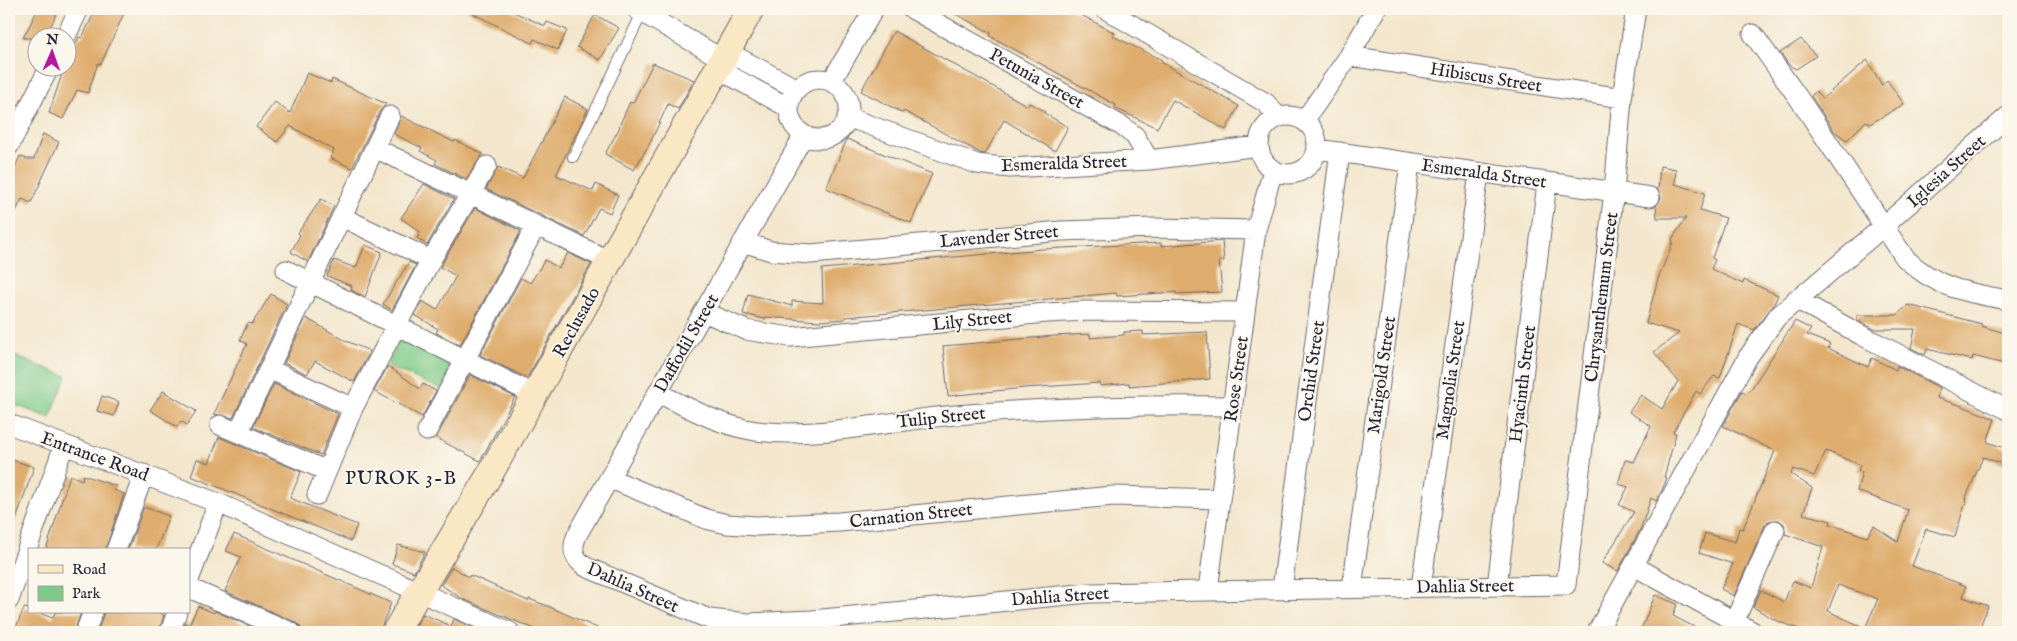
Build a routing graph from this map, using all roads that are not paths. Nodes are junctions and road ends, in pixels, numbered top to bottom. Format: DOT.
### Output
graph roads {
  1 [pos="79,9"];
  2 [pos="751,9"];
  3 [pos="874,9"];
  4 [pos="912,9"];
  5 [pos="1105,9"];
  6 [pos="1376,9"];
  7 [pos="1636,9"];
  8 [pos="639,11"];
  9 [pos="69,28"];
  10 [pos="1754,34"];
  11 [pos="1349,56"];
  12 [pos="722,60"];
  13 [pos="44,78"];
  14 [pos="831,82"];
  15 [pos="797,89"];
  16 [pos="1622,98"];
  17 [pos="789,108"];
  18 [pos="390,116"];
  19 [pos="2008,116"];
  20 [pos="847,117"];
  21 [pos="1278,118"];
  22 [pos="1304,121"];
  23 [pos="804,135"];
  24 [pos="9,146"];
  25 [pos="1259,146"];
  26 [pos="375,148"];
  27 [pos="1317,149"];
  28 [pos="1340,152"];
  29 [pos="574,157"];
  30 [pos="1149,160"];
  31 [pos="1410,162"];
  32 [pos="487,166"];
  33 [pos="1273,170"];
  34 [pos="1479,173"];
  35 [pos="1547,182"];
  36 [pos="1614,192"];
  37 [pos="471,194"];
  38 [pos="1650,198"];
  39 [pos="342,218"];
  40 [pos="536,226"];
  41 [pos="1884,226"];
  42 [pos="1256,230"];
  43 [pos="743,242"];
  44 [pos="431,260"];
  45 [pos="610,262"];
  46 [pos="286,270"];
  47 [pos="310,282"];
  48 [pos="1796,299"];
  49 [pos="2008,300"];
  50 [pos="704,312"];
  51 [pos="1246,312"];
  52 [pos="397,326"];
  53 [pos="465,360"];
  54 [pos="269,369"];
  55 [pos="658,393"];
  56 [pos="535,395"];
  57 [pos="1233,406"];
  58 [pos="353,408"];
  59 [pos="2008,410"];
  60 [pos="9,424"];
  61 [pos="220,425"];
  62 [pos="427,431"];
  63 [pos="238,433"];
  64 [pos="64,445"];
  65 [pos="327,471"];
  66 [pos="144,474"];
  67 [pos="609,478"];
  68 [pos="317,495"];
  69 [pos="1220,499"];
  70 [pos="218,503"];
  71 [pos="1775,530"];
  72 [pos="117,548"];
  73 [pos="573,553"];
  74 [pos="1634,566"];
  75 [pos="190,577"];
  76 [pos="1566,585"];
  77 [pos="1497,586"];
  78 [pos="1421,587"];
  79 [pos="190,588"];
  80 [pos="1352,588"];
  81 [pos="1282,589"];
  82 [pos="1208,590"];
  83 [pos="417,593"];
  84 [pos="9,600"];
  85 [pos="92,614"];
  86 [pos="176,614"];
  87 [pos="1735,620"];
  88 [pos="1752,631"];
  89 [pos="85,632"];
  90 [pos="170,632"];
  91 [pos="291,632"];
  92 [pos="395,632"];
  93 [pos="510,632"];
  94 [pos="1597,632"];
  1 -- 9 [label="street"];
  2 -- 12 [label="street, Reclusado"];
  3 -- 14 [label="street"];
  4 -- 30 [label="street, Petunia Street"];
  5 -- 21 [label="street"];
  6 -- 11 [label="street"];
  7 -- 16 [label="street, Chrysanthemum Street"];
  8 -- 12 [label="street"];
  8 -- 29 [label="lane"];
  10 -- 41 [label="street"];
  11 -- 16 [label="street, Hibiscus Street"];
  11 -- 22 [label="street"];
  12 -- 15 [label="street"];
  12 -- 17 [label="street"];
  12 -- 45 [label="street, Reclusado"];
  13 -- 24 [label="street"];
  14 -- 15 [label="street"];
  14 -- 20 [label="street"];
  15 -- 17 [label="street"];
  16 -- 36 [label="street, Chrysanthemum Street"];
  17 -- 23 [label="street"];
  18 -- 26 [label="street"];
  19 -- 41 [label="street, Iglesia Street"];
  20 -- 23 [label="street"];
  20 -- 30 [label="street, Esmeralda Street"];
  21 -- 22 [label="street"];
  21 -- 25 [label="street"];
  22 -- 27 [label="street"];
  23 -- 43 [label="street, Daffodil Street"];
  25 -- 30 [label="street, Esmeralda Street"];
  25 -- 33 [label="street"];
  26 -- 37 [label="street"];
  26 -- 39 [label="street"];
  27 -- 28 [label="street, Esmeralda Street"];
  27 -- 33 [label="street"];
  28 -- 31 [label="street, Esmeralda Street"];
  28 -- 81 [label="street, Orchid Street"];
  31 -- 34 [label="street, Esmeralda Street"];
  31 -- 80 [label="street, Marigold Street"];
  32 -- 37 [label="street"];
  33 -- 42 [label="street, Rose Street"];
  34 -- 35 [label="street, Esmeralda Street"];
  34 -- 78 [label="street, Magnolia Street"];
  35 -- 36 [label="street, Esmeralda Street"];
  35 -- 77 [label="street, Hyacinth Street"];
  36 -- 38 [label="street, Esmeralda Street"];
  36 -- 76 [label="street, Chrysanthemum Street"];
  37 -- 40 [label="street"];
  37 -- 44 [label="street"];
  39 -- 44 [label="street"];
  39 -- 47 [label="street"];
  40 -- 45 [label="street"];
  40 -- 53 [label="street"];
  41 -- 48 [label="street, Iglesia Street"];
  41 -- 49 [label="street"];
  42 -- 43 [label="street, Lavender Street"];
  42 -- 51 [label="street, Rose Street"];
  43 -- 50 [label="street, Daffodil Street"];
  44 -- 52 [label="street"];
  45 -- 56 [label="street, Reclusado"];
  46 -- 47 [label="street"];
  47 -- 52 [label="street"];
  47 -- 54 [label="street"];
  48 -- 59 [label="street"];
  48 -- 74 [label="street, Iglesia Street"];
  50 -- 51 [label="street, Lily Street"];
  50 -- 55 [label="street, Daffodil Street"];
  51 -- 57 [label="street, Rose Street"];
  52 -- 53 [label="street"];
  52 -- 58 [label="street"];
  53 -- 56 [label="street"];
  53 -- 62 [label="street"];
  54 -- 58 [label="street"];
  54 -- 63 [label="street"];
  55 -- 57 [label="street, Tulip Street"];
  55 -- 67 [label="street, Daffodil Street"];
  56 -- 83 [label="street, Reclusado"];
  57 -- 69 [label="street, Rose Street"];
  58 -- 65 [label="street"];
  60 -- 64 [label="street, Entrance Road"];
  61 -- 63 [label="street"];
  63 -- 65 [label="street"];
  64 -- 66 [label="street, Entrance Road"];
  64 -- 84 [label="street"];
  65 -- 68 [label="street"];
  66 -- 70 [label="street, Entrance Road"];
  66 -- 72 [label="street"];
  67 -- 69 [label="street, Carnation Street"];
  67 -- 73 [label="street, Daffodil Street"];
  69 -- 82 [label="street, Rose Street"];
  70 -- 75 [label="street"];
  70 -- 83 [label="street, Entrance Road"];
  71 -- 87 [label="street"];
  73 -- 82 [label="street, Dahlia Street"];
  74 -- 87 [label="street"];
  74 -- 94 [label="street, Iglesia Street"];
  76 -- 77 [label="street, Dahlia Street"];
  77 -- 78 [label="street, Dahlia Street"];
  78 -- 80 [label="street, Dahlia Street"];
  79 -- 91 [label="street"];
  80 -- 81 [label="street, Dahlia Street"];
  81 -- 82 [label="street, Dahlia Street"];
  83 -- 92 [label="street, Reclusado"];
  83 -- 93 [label="street, Entrance Road"];
  85 -- 89 [label="street"];
  86 -- 90 [label="street"];
  87 -- 88 [label="street"];
}
